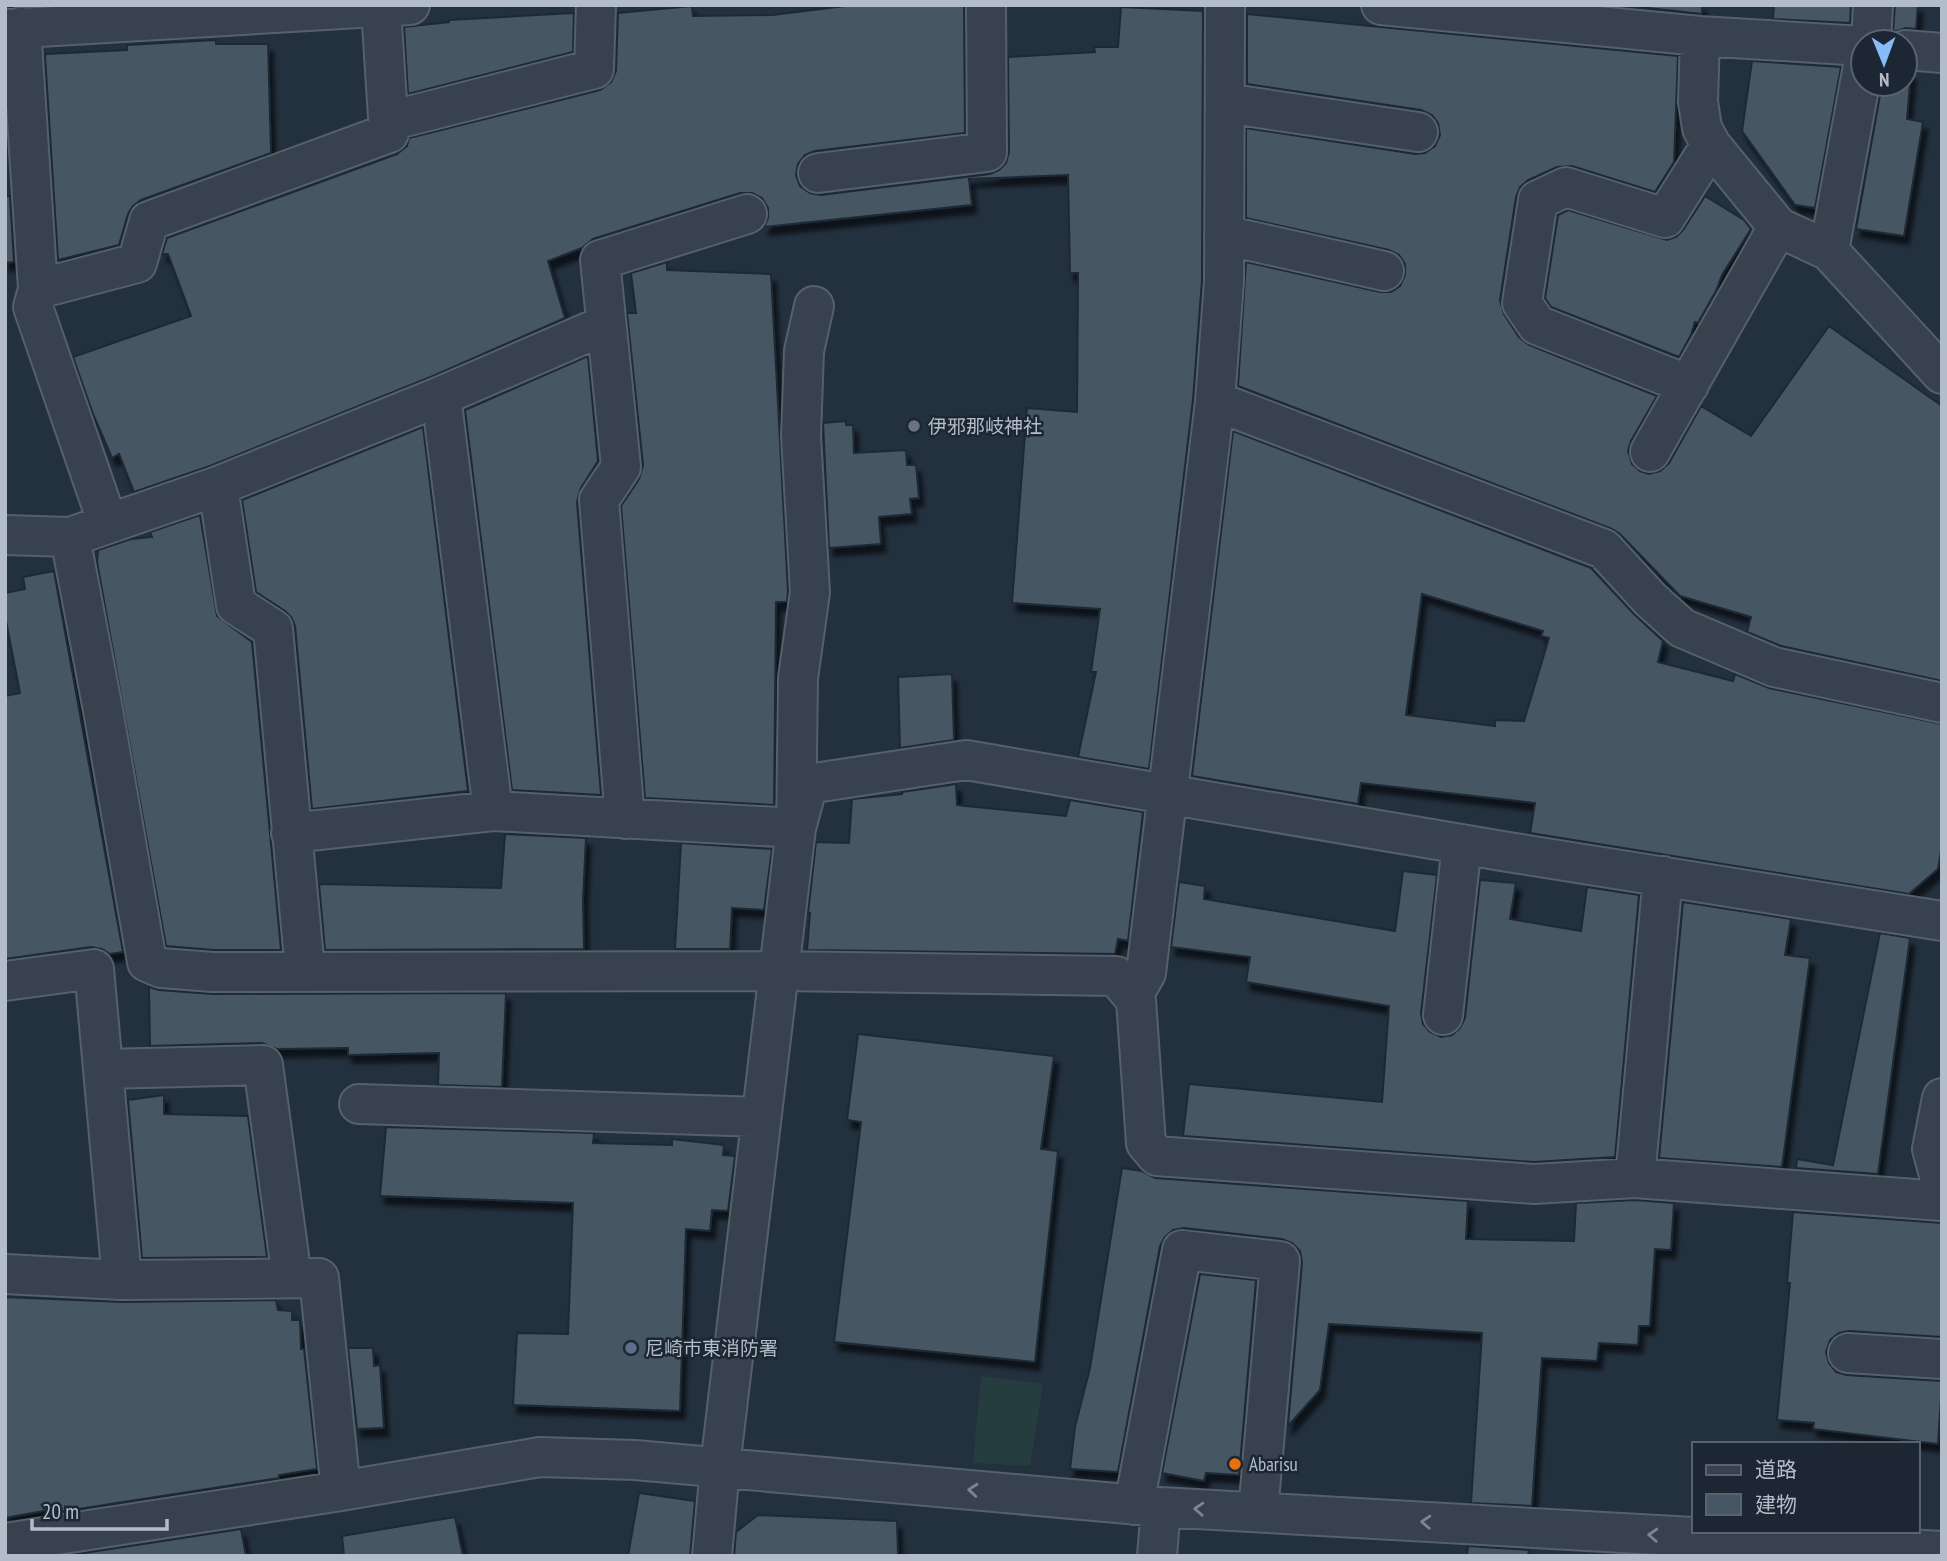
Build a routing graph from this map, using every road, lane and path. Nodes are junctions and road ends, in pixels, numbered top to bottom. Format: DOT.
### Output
graph roads {
  1 [pos="596,5"];
  2 [pos="986,5"];
  3 [pos="1225,5"];
  4 [pos="1381,5"];
  5 [pos="1873,5"];
  6 [pos="395,6"];
  7 [pos="13,28"];
  8 [pos="1872,28"];
  9 [pos="1700,36"];
  10 [pos="1849,45"];
  11 [pos="1919,51"];
  12 [pos="1942,53"];
  13 [pos="1857,98"];
  14 [pos="1225,103"];
  15 [pos="389,121"];
  16 [pos="1418,132"];
  17 [pos="1711,145"];
  18 [pos="818,173"];
  19 [pos="747,214"];
  20 [pos="1778,227"];
  21 [pos="1224,235"];
  22 [pos="1829,251"];
  23 [pos="1384,271"];
  24 [pos="38,289"];
  25 [pos="814,306"];
  26 [pos="605,325"];
  27 [pos="1942,374"];
  28 [pos="1689,385"];
  29 [pos="441,396"];
  30 [pos="1215,401"];
  31 [pos="1650,452"];
  32 [pos="218,486"];
  33 [pos="108,524"];
  34 [pos="5,535"];
  35 [pos="70,537"];
  36 [pos="1942,703"];
  37 [pos="1167,794"];
  38 [pos="493,811"];
  39 [pos="625,819"];
  40 [pos="796,828"];
  41 [pos="291,833"];
  42 [pos="1462,844"];
  43 [pos="1663,876"];
  44 [pos="1942,921"];
  45 [pos="305,970"];
  46 [pos="781,971"];
  47 [pos="5,981"];
  48 [pos="1133,996"];
  49 [pos="1443,1015"];
  50 [pos="103,1069"];
  51 [pos="1942,1098"];
  52 [pos="359,1104"];
  53 [pos="761,1116"];
  54 [pos="1942,1177"];
  55 [pos="1635,1178"];
  56 [pos="1942,1201"];
  57 [pos="5,1274"];
  58 [pos="292,1278"];
  59 [pos="122,1280"];
  60 [pos="1848,1353"];
  61 [pos="1942,1359"];
  62 [pos="720,1467"];
  63 [pos="341,1491"];
  64 [pos="1148,1506"];
  65 [pos="1258,1512"];
  66 [pos="5,1543"];
  67 [pos="1942,1551"];
  68 [pos="712,1556"];
  69 [pos="1157,1556"];
  1 -- 15 [label="street"];
  2 -- 18 [label="street"];
  3 -- 14 [label="street"];
  4 -- 9 [label="street"];
  5 -- 8 [label="street"];
  6 -- 7 [label="street"];
  6 -- 15 [label="street"];
  7 -- 24 [label="street"];
  9 -- 10 [label="street"];
  9 -- 17 [label="street"];
  11 -- 12 [label="street"];
  13 -- 22 [label="street"];
  14 -- 16 [label="street"];
  14 -- 21 [label="street"];
  15 -- 24 [label="street"];
  17 -- 20 [label="street"];
  17 -- 28 [label="street"];
  19 -- 26 [label="street"];
  20 -- 22 [label="street"];
  20 -- 28 [label="street"];
  21 -- 23 [label="street"];
  21 -- 30 [label="street"];
  22 -- 27 [label="street"];
  24 -- 33 [label="street"];
  25 -- 40 [label="street"];
  26 -- 29 [label="street"];
  26 -- 39 [label="street"];
  28 -- 31 [label="street"];
  29 -- 32 [label="street"];
  29 -- 38 [label="street"];
  30 -- 36 [label="street"];
  30 -- 37 [label="street"];
  32 -- 33 [label="street"];
  32 -- 41 [label="street"];
  33 -- 35 [label="street"];
  34 -- 35 [label="street"];
  35 -- 45 [label="street"];
  37 -- 40 [label="street"];
  37 -- 42 [label="street"];
  37 -- 48 [label="street"];
  38 -- 39 [label="street"];
  38 -- 41 [label="street"];
  39 -- 40 [label="street"];
  40 -- 46 [label="street"];
  41 -- 45 [label="street"];
  42 -- 43 [label="street"];
  42 -- 49 [label="street"];
  43 -- 44 [label="street"];
  43 -- 55 [label="street"];
  45 -- 46 [label="street"];
  46 -- 48 [label="street"];
  46 -- 53 [label="street"];
  47 -- 50 [label="street"];
  48 -- 55 [label="street"];
  50 -- 58 [label="street"];
  50 -- 59 [label="street"];
  51 -- 54 [label="street"];
  52 -- 53 [label="street"];
  53 -- 62 [label="street"];
  55 -- 56 [label="street"];
  57 -- 59 [label="street"];
  58 -- 59 [label="street"];
  58 -- 63 [label="street"];
  60 -- 61 [label="street"];
  62 -- 63 [label="street"];
  64 -- 62 [label="street, one-way"];
  62 -- 68 [label="street"];
  63 -- 66 [label="street"];
  65 -- 64 [label="street, one-way"];
  64 -- 65 [label="street"];
  64 -- 69 [label="street"];
  67 -- 65 [label="street, one-way"];
}
